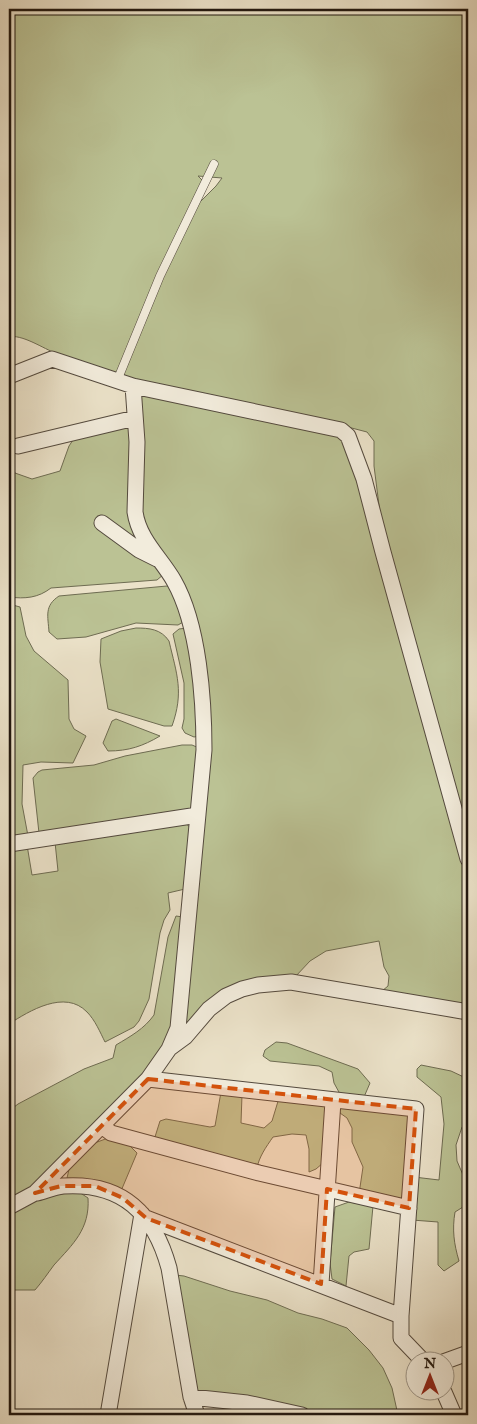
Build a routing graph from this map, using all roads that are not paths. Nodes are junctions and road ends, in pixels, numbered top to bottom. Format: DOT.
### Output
graph roads {
  1 [pos="214,164"];
  2 [pos="9,376"];
  3 [pos="117,381"];
  4 [pos="133,386"];
  5 [pos="135,418"];
  6 [pos="18,446"];
  7 [pos="102,523"];
  8 [pos="160,561"];
  9 [pos="198,815"];
  10 [pos="9,844"];
  11 [pos="468,859"];
  12 [pos="468,1012"];
  13 [pos="169,1049"];
  14 [pos="148,1079"];
  15 [pos="333,1101"];
  16 [pos="102,1126"];
  17 [pos="328,1189"];
  18 [pos="35,1194"];
  19 [pos="9,1207"];
  20 [pos="409,1208"];
  21 [pos="144,1216"];
  22 [pos="321,1284"];
  23 [pos="401,1316"];
  24 [pos="414,1352"];
  25 [pos="468,1353"];
  26 [pos="454,1358"];
  27 [pos="191,1397"];
  28 [pos="448,1402"];
  29 [pos="108,1415"];
  30 [pos="197,1415"];
  31 [pos="302,1415"];
  32 [pos="454,1415"];
  1 -- 3 [label="lane"];
  2 -- 3 [label="street"];
  3 -- 4 [label="street"];
  4 -- 5 [label="street"];
  4 -- 11 [label="street"];
  5 -- 6 [label="street"];
  5 -- 8 [label="street"];
  7 -- 8 [label="street"];
  8 -- 9 [label="street"];
  9 -- 10 [label="street"];
  9 -- 13 [label="street"];
  12 -- 13 [label="street"];
  13 -- 14 [label="street"];
  14 -- 15 [label="street"];
  14 -- 16 [label="street"];
  15 -- 17 [label="street"];
  15 -- 20 [label="street"];
  16 -- 17 [label="street"];
  16 -- 18 [label="street"];
  17 -- 20 [label="street"];
  17 -- 22 [label="street"];
  18 -- 19 [label="street"];
  18 -- 21 [label="street"];
  20 -- 23 [label="street"];
  21 -- 22 [label="street"];
  21 -- 27 [label="street"];
  21 -- 29 [label="street"];
  22 -- 23 [label="street"];
  23 -- 24 [label="street"];
  25 -- 26 [label="street"];
  27 -- 30 [label="street"];
  27 -- 31 [label="street"];
  28 -- 32 [label="street"];
}
